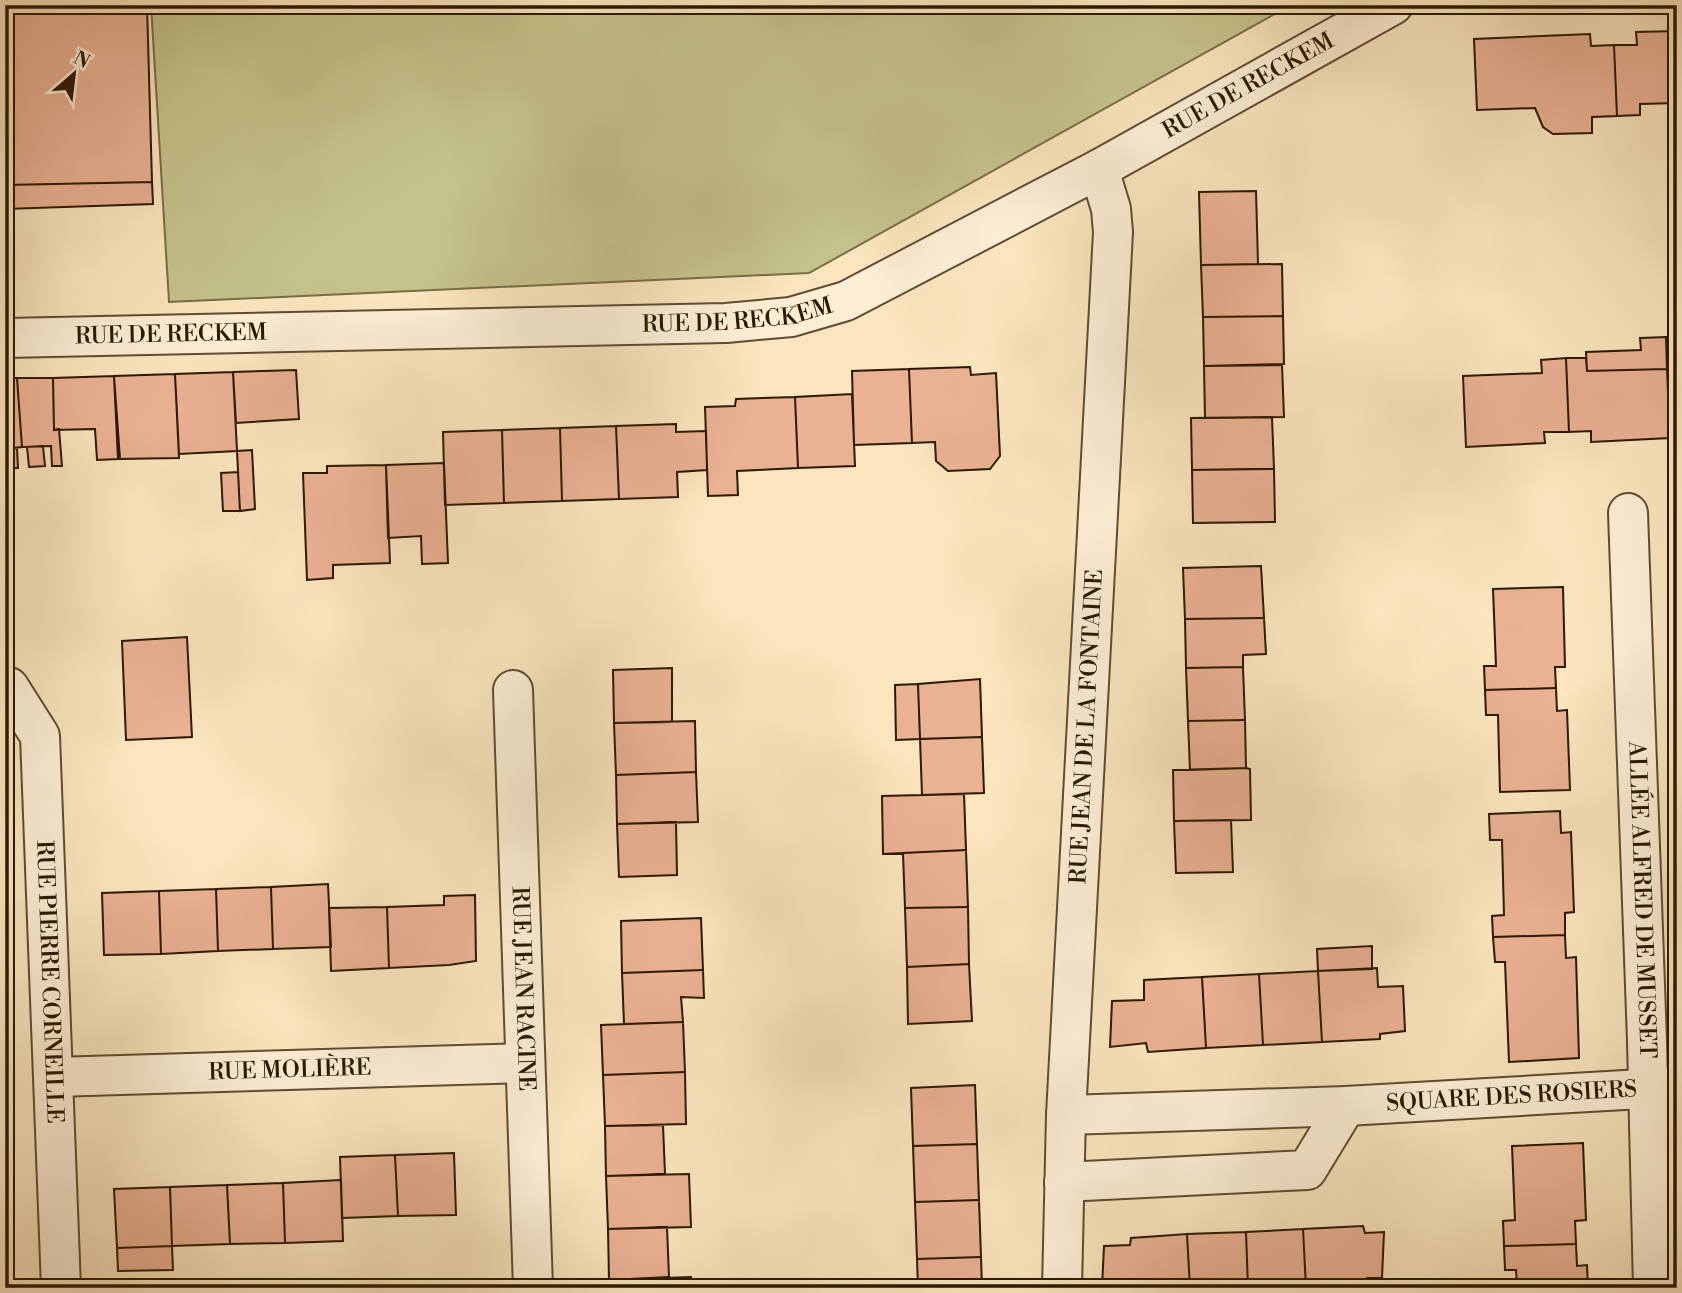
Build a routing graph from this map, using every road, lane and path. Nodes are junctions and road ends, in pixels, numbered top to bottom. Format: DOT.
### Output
graph roads {
  1 [pos="1393,5"];
  2 [pos="1099,169"];
  3 [pos="5,338"];
  4 [pos="1628,513"];
  5 [pos="9,687"];
  6 [pos="513,691"];
  7 [pos="525,1063"];
  8 [pos="54,1077"];
  9 [pos="1663,1088"];
  10 [pos="1346,1106"];
  11 [pos="1066,1115"];
  12 [pos="1064,1181"];
  13 [pos="61,1288"];
  14 [pos="533,1288"];
  15 [pos="1062,1288"];
  16 [pos="1653,1288"];
  1 -- 2 [label="street, RUE DE RECKEM"];
  2 -- 3 [label="street, RUE DE RECKEM"];
  2 -- 11 [label="street, RUE JEAN DE LA FONTAINE"];
  4 -- 9 [label="street, ALLÉE ALFRED DE MUSSET"];
  5 -- 8 [label="street, RUE PIERRE CORNEILLE"];
  6 -- 7 [label="street, RUE JEAN RACINE"];
  7 -- 8 [label="street, RUE MOLIÈRE"];
  7 -- 14 [label="street, RUE JEAN RACINE"];
  8 -- 13 [label="street, RUE PIERRE CORNEILLE"];
  9 -- 10 [label="street, SQUARE DES ROSIERS"];
  9 -- 16 [label="street, ALLÉE ALFRED DE MUSSET"];
  10 -- 11 [label="street, SQUARE DES ROSIERS"];
  10 -- 12 [label="street"];
  11 -- 12 [label="street, RUE JEAN DE LA FONTAINE"];
  12 -- 15 [label="street, RUE JEAN DE LA FONTAINE"];
}
